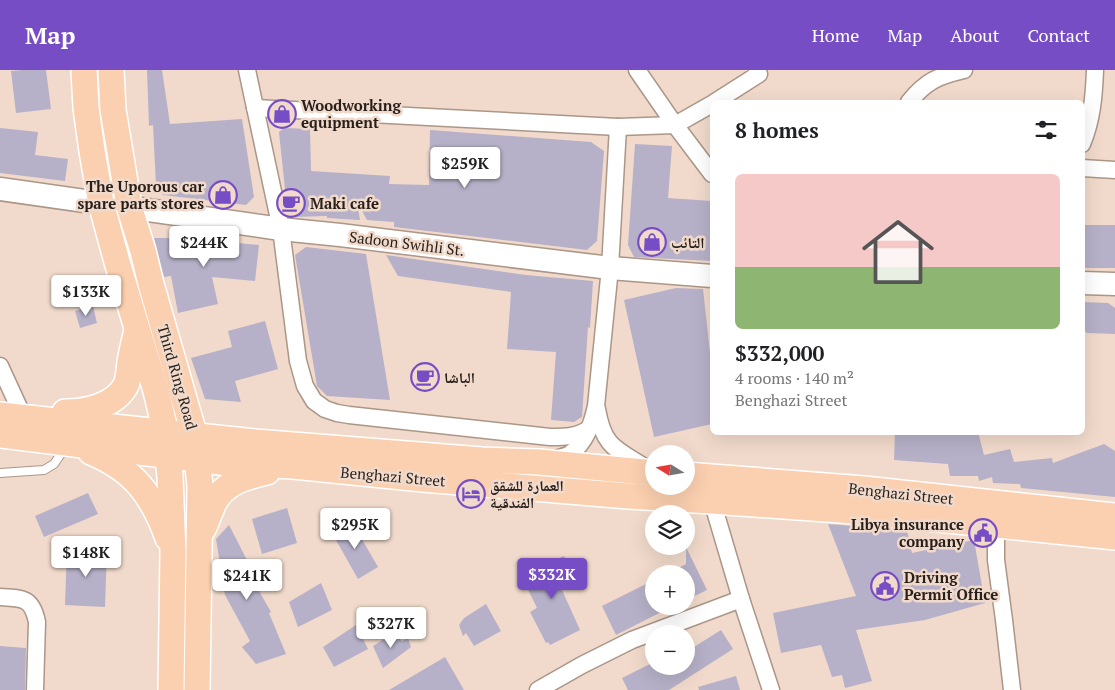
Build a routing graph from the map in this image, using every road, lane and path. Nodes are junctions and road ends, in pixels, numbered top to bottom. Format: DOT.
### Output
graph roads {
  1 [pos="84,70"];
  2 [pos="112,70"];
  3 [pos="247,70"];
  4 [pos="637,70"];
  5 [pos="964,70"];
  6 [pos="1096,70"];
  7 [pos="762,72"];
  8 [pos="719,100"];
  9 [pos="912,100"];
  10 [pos="710,105"];
  11 [pos="255,108"];
  12 [pos="675,125"];
  13 [pos="618,127"];
  14 [pos="1085,137"];
  15 [pos="1085,168"];
  16 [pos="1115,170"];
  17 [pos="710,171"];
  18 [pos="0,189"];
  19 [pos="102,203"];
  20 [pos="129,206"];
  21 [pos="281,228"];
  22 [pos="610,268"];
  23 [pos="710,276"];
  24 [pos="1085,283"];
  25 [pos="1115,284"];
  26 [pos="137,329"];
  27 [pos="0,366"];
  28 [pos="596,406"];
  29 [pos="6,420"];
  30 [pos="590,428"];
  31 [pos="70,443"];
  32 [pos="167,444"];
  33 [pos="197,448"];
  34 [pos="539,462"];
  35 [pos="293,466"];
  36 [pos="645,468"];
  37 [pos="645,472"];
  38 [pos="0,473"];
  39 [pos="695,477"];
  40 [pos="712,501"];
  41 [pos="987,502"];
  42 [pos="1115,516"];
  43 [pos="996,526"];
  44 [pos="1115,537"];
  45 [pos="198,541"];
  46 [pos="173,552"];
  47 [pos="0,597"];
  48 [pos="741,599"];
  49 [pos="35,690"];
  50 [pos="171,690"];
  51 [pos="197,690"];
  52 [pos="538,690"];
  53 [pos="771,690"];
  54 [pos="1012,690"];
  1 -- 19 [label="main road, Third Ring Road"];
  2 -- 20 [label="main road, Third Ring Road"];
  3 -- 11 [label="street"];
  4 -- 12 [label="street"];
  5 -- 9 [label="street"];
  6 -- 14 [label="street"];
  7 -- 8 [label="street"];
  10 -- 12 [label="street"];
  11 -- 13 [label="street"];
  11 -- 21 [label="street"];
  12 -- 13 [label="street"];
  12 -- 17 [label="street"];
  13 -- 22 [label="street"];
  15 -- 16 [label="street"];
  18 -- 19 [label="main road, Sadoon Swihli St."];
  19 -- 20 [label="main road, Sadoon Swihli St."];
  19 -- 26 [label="main road, Third Ring Road"];
  20 -- 21 [label="main road, Sadoon Swihli St."];
  20 -- 33 [label="main road, Third Ring Road"];
  21 -- 22 [label="main road, Sadoon Swihli St."];
  21 -- 30 [label="street"];
  22 -- 23 [label="main road, Sadoon Swihli St."];
  22 -- 28 [label="street"];
  24 -- 25 [label="main road"];
  26 -- 29 [label="main road"];
  26 -- 32 [label="main road, Third Ring Road"];
  27 -- 29 [label="street"];
  28 -- 30 [label="street"];
  28 -- 36 [label="street"];
  29 -- 31 [label="main road, Benghazi Street"];
  29 -- 32 [label="main road, Benghazi Street"];
  30 -- 34 [label="street"];
  31 -- 32 [label="main road, Benghazi Street"];
  31 -- 38 [label="lane"];
  31 -- 46 [label="main road"];
  32 -- 33 [label="main road, Benghazi Street"];
  32 -- 46 [label="main road, Third Ring Road"];
  33 -- 34 [label="main road, Benghazi Street"];
  33 -- 35 [label="main road, Benghazi Street"];
  33 -- 45 [label="main road, Third Ring Road"];
  34 -- 37 [label="main road, Benghazi Street"];
  35 -- 40 [label="main road, Benghazi Street"];
  35 -- 45 [label="main road"];
  39 -- 41 [label="main road, Benghazi Street"];
  40 -- 43 [label="main road, Benghazi Street"];
  40 -- 48 [label="street"];
  41 -- 42 [label="main road, Benghazi Street"];
  41 -- 43 [label="street"];
  43 -- 44 [label="main road, Benghazi Street"];
  43 -- 54 [label="street"];
  45 -- 51 [label="main road, Third Ring Road"];
  46 -- 50 [label="main road, Third Ring Road"];
  47 -- 49 [label="street"];
  48 -- 52 [label="street"];
  48 -- 53 [label="street"];
}
